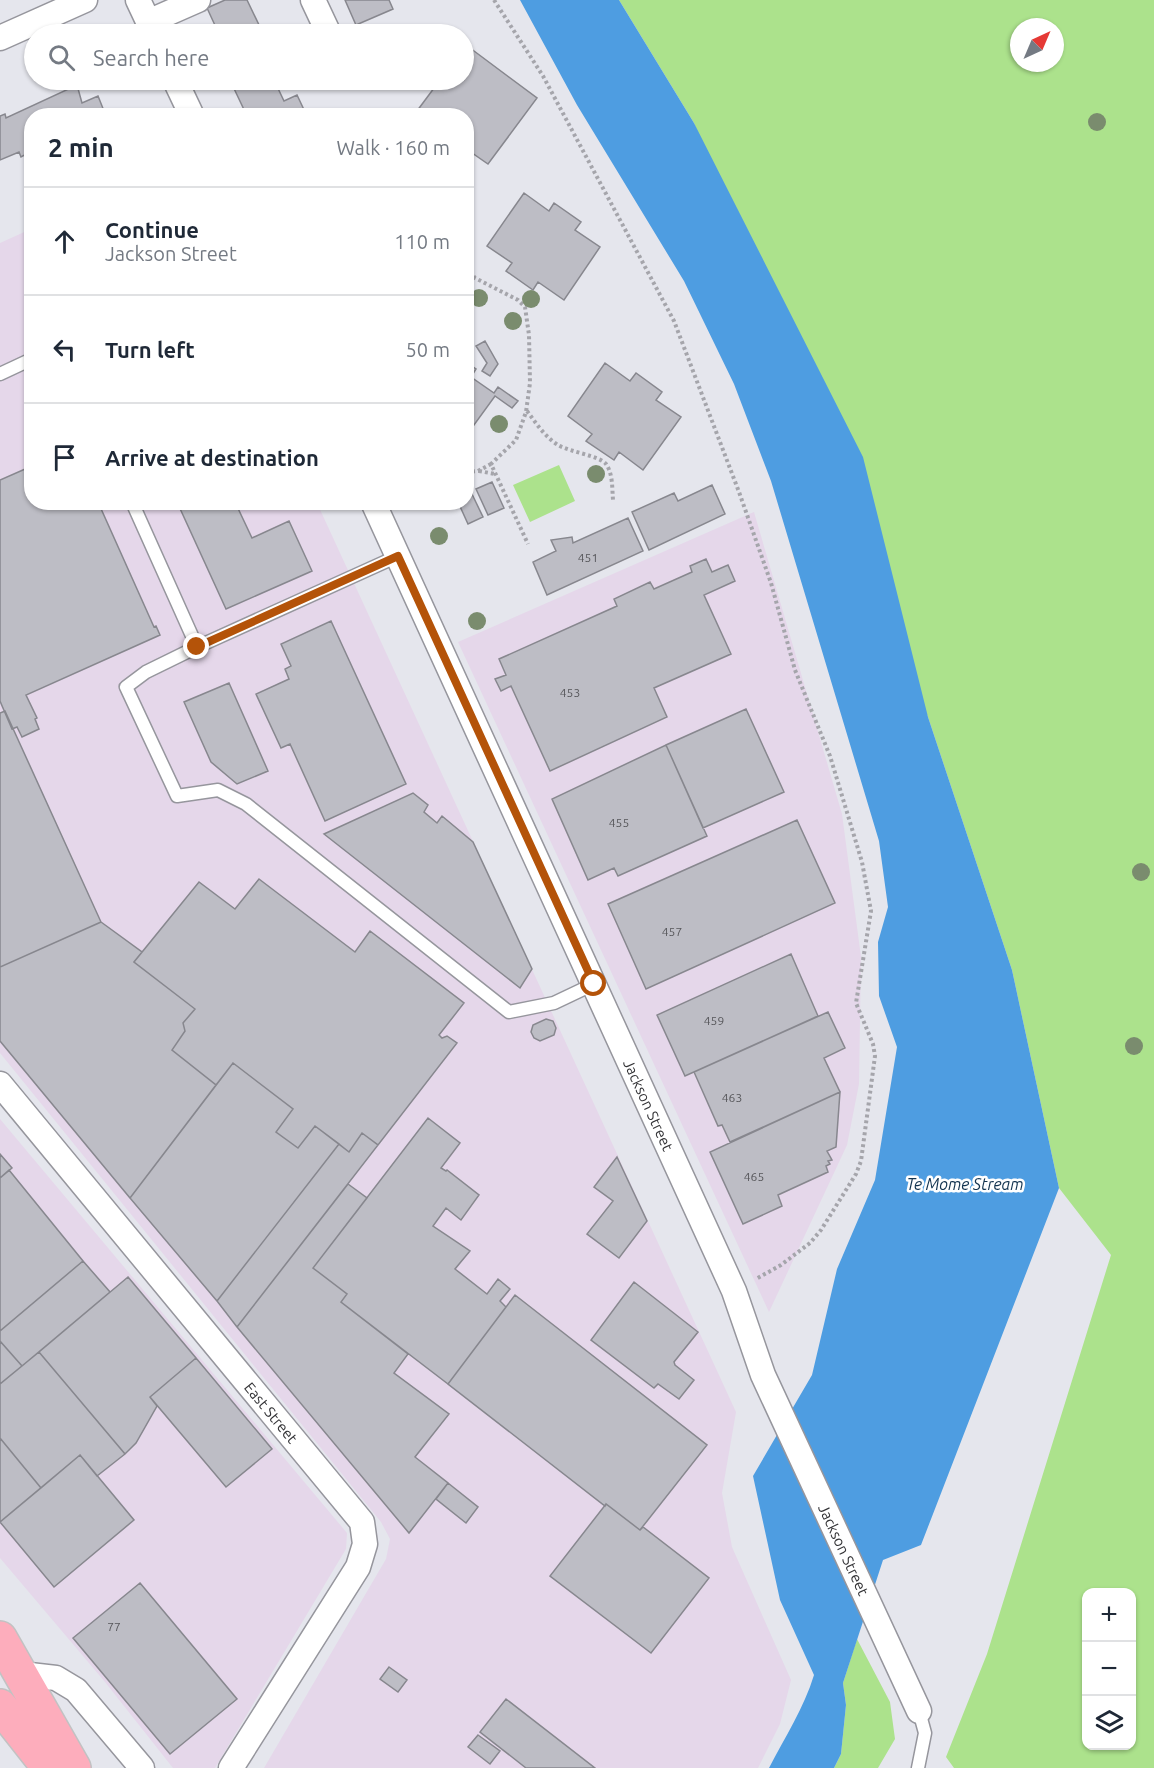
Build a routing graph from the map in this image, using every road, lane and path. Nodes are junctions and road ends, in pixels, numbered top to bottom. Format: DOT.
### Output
graph roads {
  1 [pos="85,0"];
  2 [pos="138,0"];
  3 [pos="198,0"];
  4 [pos="313,0"];
  5 [pos="494,0"];
  6 [pos="31,24"];
  7 [pos="149,24"];
  8 [pos="158,24"];
  9 [pos="324,24"];
  10 [pos="24,27"];
  11 [pos="0,38"];
  12 [pos="180,90"];
  13 [pos="188,108"];
  14 [pos="474,277"];
  15 [pos="24,363"];
  16 [pos="0,374"];
  17 [pos="526,410"];
  18 [pos="491,464"];
  19 [pos="474,471"];
  20 [pos="478,471"];
  21 [pos="496,474"];
  22 [pos="613,500"];
  23 [pos="136,510"];
  24 [pos="377,510"];
  25 [pos="528,544"];
  26 [pos="398,556"];
  27 [pos="197,647"];
  28 [pos="594,984"];
  29 [pos="0,1084"];
  30 [pos="734,1291"];
  31 [pos="0,1638"];
  32 [pos="21,1674"];
  33 [pos="0,1706"];
  34 [pos="919,1711"];
  35 [pos="49,1768"];
  36 [pos="75,1768"];
  37 [pos="142,1768"];
  38 [pos="231,1768"];
  39 [pos="918,1768"];
  1 -- 6 [label="street"];
  2 -- 7 [label="street"];
  3 -- 8 [label="street"];
  4 -- 9 [label="street"];
  5 -- 30 [label="path"];
  10 -- 11 [label="street"];
  12 -- 13 [label="street"];
  14 -- 17 [label="path"];
  15 -- 16 [label="lane"];
  17 -- 18 [label="path"];
  17 -- 22 [label="path"];
  18 -- 20 [label="path"];
  18 -- 21 [label="path"];
  19 -- 20 [label="path"];
  20 -- 21 [label="path"];
  21 -- 25 [label="path"];
  23 -- 27 [label="lane"];
  24 -- 26 [label="street, Jackson Street"];
  26 -- 27 [label="lane"];
  26 -- 28 [label="street, Jackson Street"];
  27 -- 28 [label="lane"];
  28 -- 30 [label="street, Jackson Street"];
  29 -- 38 [label="street, East Street"];
  30 -- 34 [label="street, Jackson Street"];
  31 -- 32 [label="main road"];
  32 -- 36 [label="main road"];
  32 -- 37 [label="street"];
  33 -- 35 [label="main road"];
  34 -- 39 [label="lane"];
}
